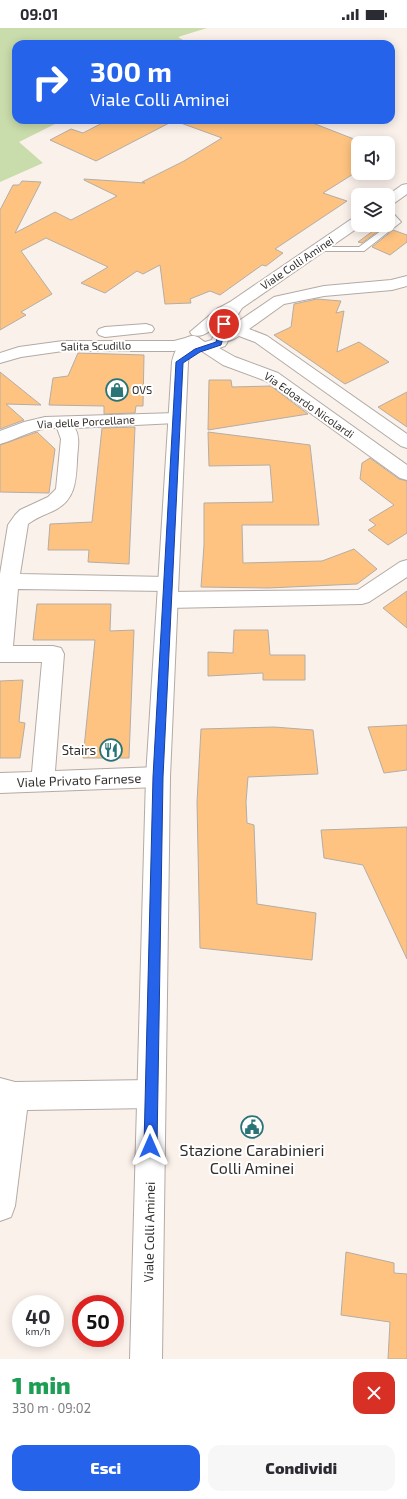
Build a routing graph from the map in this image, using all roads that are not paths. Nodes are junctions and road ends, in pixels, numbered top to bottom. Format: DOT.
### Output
graph roads {
  1 [pos="407,188"];
  2 [pos="395,196"];
  3 [pos="351,226"];
  4 [pos="384,232"];
  5 [pos="318,249"];
  6 [pos="407,281"];
  7 [pos="236,305"];
  8 [pos="146,329"];
  9 [pos="214,336"];
  10 [pos="19,352"];
  11 [pos="0,358"];
  12 [pos="176,418"];
  13 [pos="62,423"];
  14 [pos="0,438"];
  15 [pos="407,442"];
  16 [pos="407,474"];
  17 [pos="407,566"];
  18 [pos="4,581"];
  19 [pos="167,592"];
  20 [pos="158,777"];
  21 [pos="43,781"];
  22 [pos="0,783"];
  23 [pos="7,1094"];
  24 [pos="151,1094"];
  25 [pos="0,1206"];
  26 [pos="146,1359"];
  1 -- 2 [label="street"];
  3 -- 5 [label="street, Viale Colli Aminei"];
  4 -- 5 [label="lane"];
  5 -- 7 [label="street, Viale Colli Aminei"];
  6 -- 9 [label="street"];
  7 -- 9 [label="street, Viale Colli Aminei"];
  7 -- 9 [label="street, Viale Colli Aminei"];
  8 -- 10 [label="street"];
  9 -- 10 [label="street, Salita Scudillo"];
  9 -- 12 [label="street, Viale Colli Aminei"];
  9 -- 15 [label="street, Via Edoardo Nicolardi"];
  9 -- 16 [label="street, Via Edoardo Nicolardi"];
  10 -- 11 [label="street, Salita Scudillo"];
  12 -- 13 [label="street, Via delle Porcellane"];
  12 -- 19 [label="street, Viale Colli Aminei"];
  13 -- 14 [label="street, Via delle Porcellane"];
  13 -- 18 [label="street"];
  17 -- 19 [label="street"];
  18 -- 19 [label="street"];
  18 -- 21 [label="street"];
  19 -- 20 [label="street, Viale Colli Aminei"];
  20 -- 21 [label="street, Viale Privato Farnese"];
  20 -- 24 [label="street, Viale Colli Aminei"];
  21 -- 22 [label="street, Viale Privato Farnese"];
  23 -- 24 [label="street"];
  23 -- 25 [label="street"];
  24 -- 26 [label="street, Viale Colli Aminei"];
}
